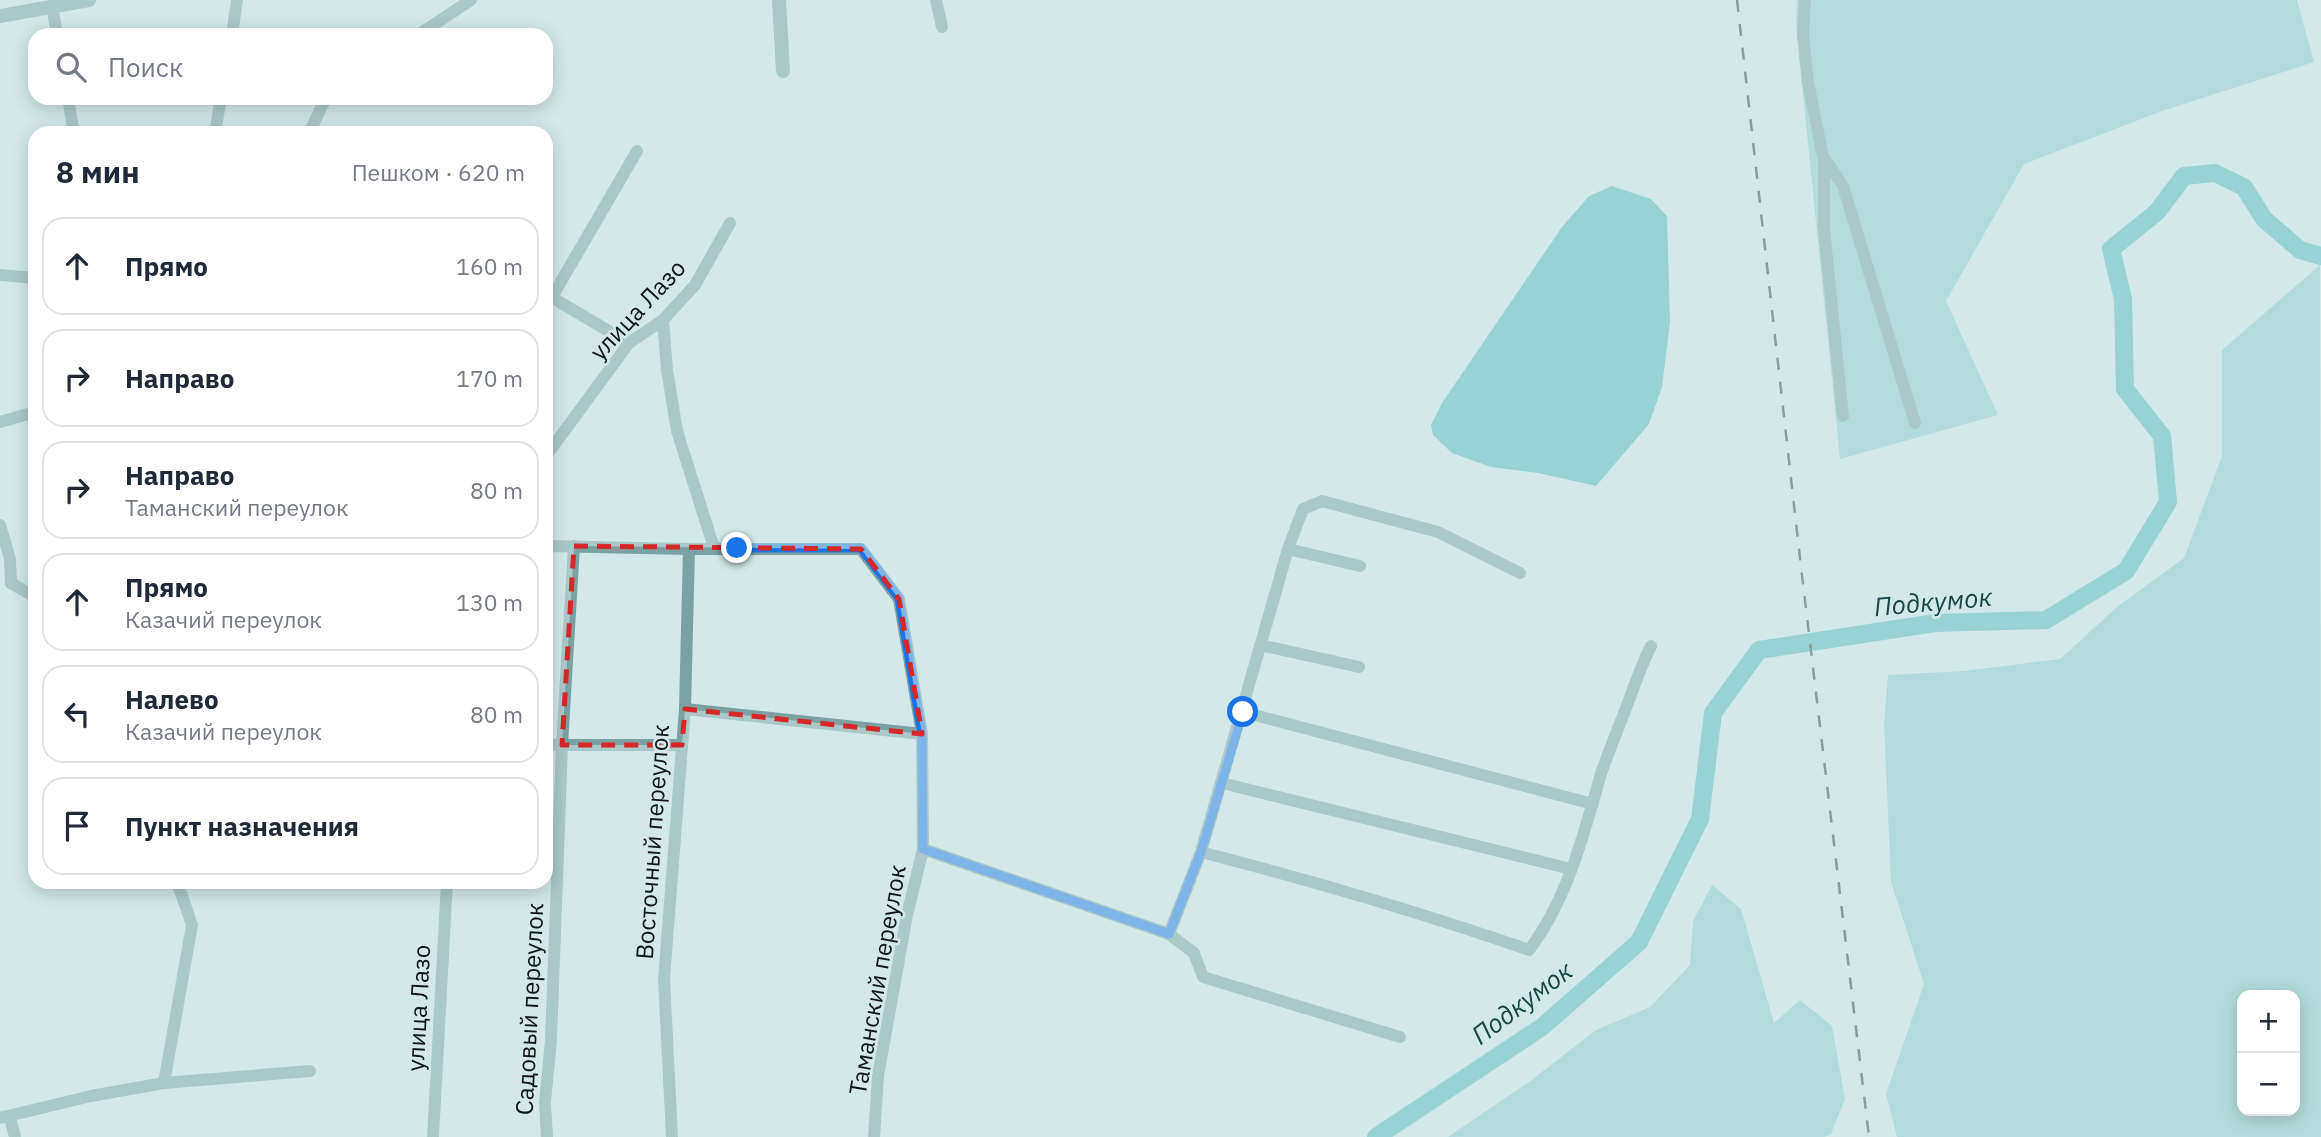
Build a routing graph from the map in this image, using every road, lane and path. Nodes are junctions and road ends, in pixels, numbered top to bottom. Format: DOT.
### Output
graph roads {
  1 [pos="89,0"];
  2 [pos="237,0"];
  3 [pos="471,0"];
  4 [pos="779,0"];
  5 [pos="936,0"];
  6 [pos="1805,0"];
  7 [pos="52,6"];
  8 [pos="0,16"];
  9 [pos="942,27"];
  10 [pos="56,28"];
  11 [pos="233,28"];
  12 [pos="429,28"];
  13 [pos="783,71"];
  14 [pos="69,105"];
  15 [pos="220,105"];
  16 [pos="323,105"];
  17 [pos="73,126"];
  18 [pos="216,126"];
  19 [pos="312,126"];
  20 [pos="637,151"];
  21 [pos="1824,158"];
  22 [pos="730,223"];
  23 [pos="0,275"];
  24 [pos="28,277"];
  25 [pos="553,288"];
  26 [pos="553,297"];
  27 [pos="663,320"];
  28 [pos="629,343"];
  29 [pos="28,414"];
  30 [pos="1843,416"];
  31 [pos="0,422"];
  32 [pos="1915,423"];
  33 [pos="553,446"];
  34 [pos="0,525"];
  35 [pos="553,546"];
  36 [pos="574,546"];
  37 [pos="714,548"];
  38 [pos="1288,549"];
  39 [pos="689,550"];
  40 [pos="1360,566"];
  41 [pos="1521,573"];
  42 [pos="6,583"];
  43 [pos="28,594"];
  44 [pos="1260,645"];
  45 [pos="1651,646"];
  46 [pos="1359,667"];
  47 [pos="685,709"];
  48 [pos="1243,712"];
  49 [pos="922,734"];
  50 [pos="553,745"];
  51 [pos="562,745"];
  52 [pos="682,745"];
  53 [pos="1222,783"];
  54 [pos="1593,804"];
  55 [pos="923,849"];
  56 [pos="1201,852"];
  57 [pos="1571,869"];
  58 [pos="178,889"];
  59 [pos="447,889"];
  60 [pos="1169,934"];
  61 [pos="1400,1037"];
  62 [pos="310,1071"];
  63 [pos="164,1083"];
  64 [pos="5,1118"];
  65 [pos="15,1137"];
  66 [pos="433,1137"];
  67 [pos="547,1137"];
  68 [pos="672,1137"];
  69 [pos="874,1137"];
  1 -- 7 [label="street"];
  2 -- 11 [label="street"];
  3 -- 12 [label="street"];
  4 -- 13 [label="street"];
  5 -- 9 [label="street"];
  6 -- 21 [label="street"];
  7 -- 8 [label="street"];
  7 -- 10 [label="street"];
  14 -- 17 [label="street"];
  15 -- 18 [label="street"];
  16 -- 19 [label="street"];
  20 -- 25 [label="street"];
  21 -- 30 [label="street"];
  21 -- 32 [label="street"];
  22 -- 27 [label="street, улица Лазо"];
  23 -- 24 [label="street"];
  26 -- 28 [label="street"];
  27 -- 28 [label="street, улица Лазо"];
  27 -- 37 [label="street"];
  28 -- 33 [label="street, улица Лазо"];
  29 -- 31 [label="street"];
  34 -- 42 [label="street"];
  35 -- 36 [label="street"];
  36 -- 39 [label="street"];
  36 -- 51 [label="street, Садовый переулок"];
  37 -- 39 [label="street"];
  37 -- 49 [label="street, Таманский переулок"];
  38 -- 40 [label="street"];
  38 -- 41 [label="street"];
  38 -- 44 [label="street"];
  39 -- 47 [label="street, Восточный переулок"];
  42 -- 43 [label="street"];
  44 -- 46 [label="street"];
  44 -- 48 [label="street"];
  45 -- 54 [label="street"];
  47 -- 49 [label="street"];
  47 -- 52 [label="street, Восточный переулок"];
  48 -- 53 [label="street"];
  48 -- 54 [label="street"];
  49 -- 55 [label="street, Таманский переулок"];
  50 -- 51 [label="street"];
  51 -- 52 [label="street"];
  51 -- 67 [label="street, Садовый переулок"];
  52 -- 68 [label="street, Восточный переулок"];
  53 -- 56 [label="street"];
  53 -- 57 [label="street"];
  54 -- 57 [label="street"];
  55 -- 60 [label="street"];
  55 -- 69 [label="street, Таманский переулок"];
  56 -- 57 [label="street"];
  56 -- 60 [label="street"];
  58 -- 63 [label="street"];
  59 -- 66 [label="street, улица Лазо"];
  60 -- 61 [label="street"];
  62 -- 63 [label="street"];
  63 -- 64 [label="street"];
  64 -- 65 [label="street"];
}
